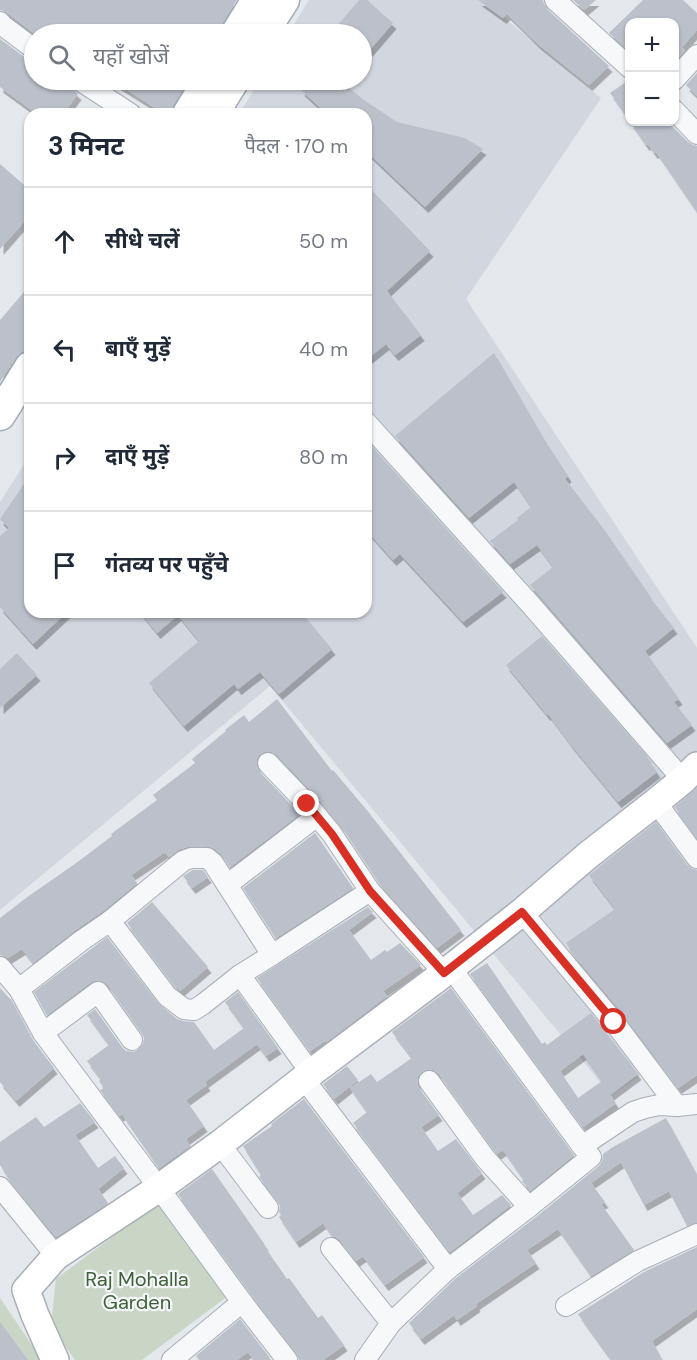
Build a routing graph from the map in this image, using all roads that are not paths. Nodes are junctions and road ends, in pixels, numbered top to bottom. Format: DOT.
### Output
graph roads {
  1 [pos="257,0"];
  2 [pos="284,0"];
  3 [pos="555,0"];
  4 [pos="0,22"];
  5 [pos="242,24"];
  6 [pos="268,24"];
  7 [pos="24,42"];
  8 [pos="697,55"];
  9 [pos="625,63"];
  10 [pos="679,75"];
  11 [pos="94,90"];
  12 [pos="203,90"];
  13 [pos="228,90"];
  14 [pos="122,108"];
  15 [pos="192,108"];
  16 [pos="217,108"];
  17 [pos="679,113"];
  18 [pos="695,127"];
  19 [pos="24,377"];
  20 [pos="24,404"];
  21 [pos="0,415"];
  22 [pos="372,429"];
  23 [pos="0,440"];
  24 [pos="268,764"];
  25 [pos="690,773"];
  26 [pos="656,802"];
  27 [pos="317,816"];
  28 [pos="697,858"];
  29 [pos="227,885"];
  30 [pos="370,891"];
  31 [pos="522,912"];
  32 [pos="110,921"];
  33 [pos="272,955"];
  34 [pos="0,968"];
  35 [pos="447,970"];
  36 [pos="240,975"];
  37 [pos="19,989"];
  38 [pos="43,1033"];
  39 [pos="132,1040"];
  40 [pos="308,1076"];
  41 [pos="429,1081"];
  42 [pos="687,1105"];
  43 [pos="220,1144"];
  44 [pos="582,1146"];
  45 [pos="0,1188"];
  46 [pos="159,1188"];
  47 [pos="529,1207"];
  48 [pos="268,1208"];
  49 [pos="697,1234"];
  50 [pos="331,1248"];
  51 [pos="56,1256"];
  52 [pos="448,1269"];
  53 [pos="242,1302"];
  54 [pos="566,1306"];
  55 [pos="391,1323"];
  56 [pos="55,1360"];
  57 [pos="172,1360"];
  58 [pos="287,1360"];
  59 [pos="366,1360"];
  1 -- 5 [label="main road"];
  2 -- 6 [label="main road"];
  3 -- 9 [label="street"];
  4 -- 7 [label="street"];
  8 -- 10 [label="street"];
  11 -- 14 [label="street"];
  12 -- 15 [label="main road"];
  13 -- 16 [label="main road"];
  17 -- 18 [label="street"];
  19 -- 21 [label="main road"];
  20 -- 23 [label="main road"];
  22 -- 25 [label="street"];
  24 -- 27 [label="street"];
  25 -- 26 [label="street"];
  26 -- 28 [label="street"];
  26 -- 31 [label="street"];
  27 -- 29 [label="street"];
  27 -- 30 [label="street"];
  29 -- 32 [label="street"];
  29 -- 33 [label="street"];
  30 -- 33 [label="street"];
  30 -- 35 [label="street"];
  31 -- 35 [label="street"];
  31 -- 42 [label="street"];
  32 -- 36 [label="street"];
  32 -- 37 [label="street"];
  33 -- 36 [label="street"];
  34 -- 37 [label="street"];
  35 -- 40 [label="street"];
  35 -- 44 [label="street"];
  36 -- 40 [label="street"];
  37 -- 38 [label="street"];
  38 -- 39 [label="street"];
  38 -- 46 [label="street"];
  40 -- 43 [label="street"];
  40 -- 52 [label="street"];
  41 -- 47 [label="street"];
  42 -- 44 [label="street"];
  43 -- 46 [label="street"];
  43 -- 48 [label="street"];
  44 -- 47 [label="street"];
  45 -- 51 [label="street"];
  46 -- 51 [label="street"];
  46 -- 53 [label="street"];
  47 -- 52 [label="street"];
  49 -- 54 [label="street"];
  50 -- 55 [label="street"];
  51 -- 56 [label="street"];
  52 -- 55 [label="street"];
  53 -- 57 [label="street"];
  53 -- 58 [label="street"];
  55 -- 59 [label="street"];
}
